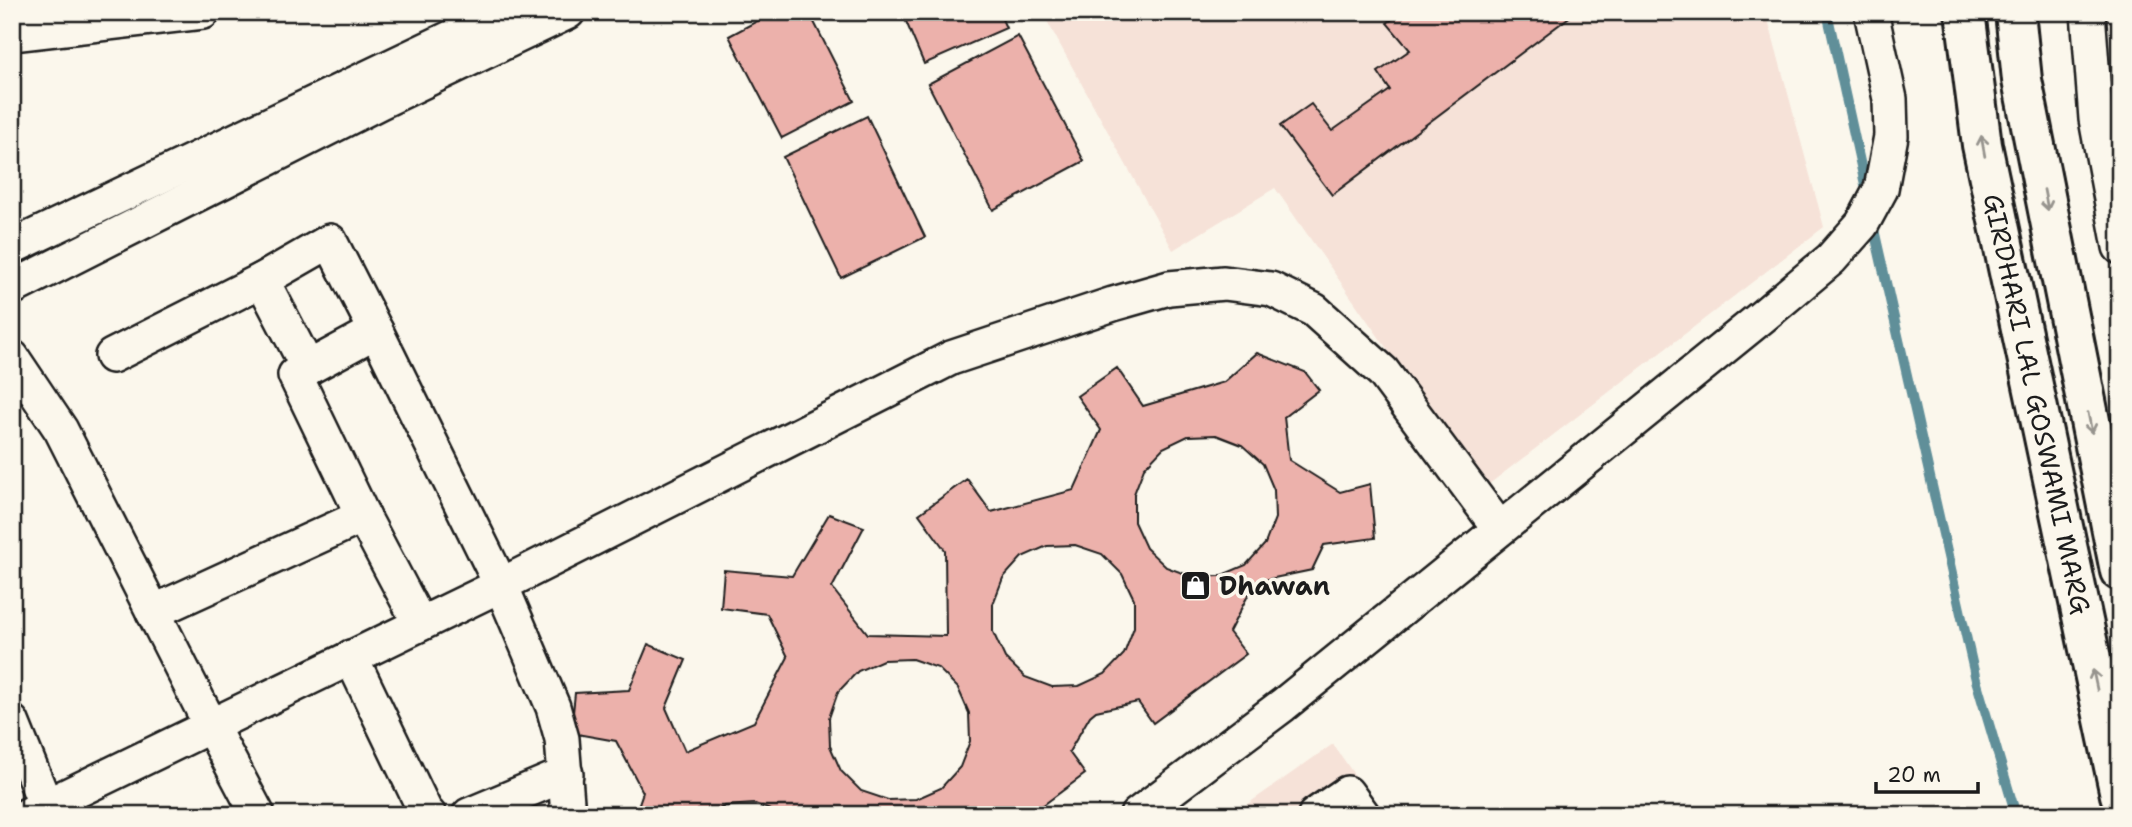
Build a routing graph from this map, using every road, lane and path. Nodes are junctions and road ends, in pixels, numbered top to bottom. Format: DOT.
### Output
graph roads {
  1 [pos="204,12"];
  2 [pos="505,12"];
  3 [pos="568,12"];
  4 [pos="1871,12"];
  5 [pos="1965,12"];
  6 [pos="2015,12"];
  7 [pos="2088,12"];
  8 [pos="12,34"];
  9 [pos="2118,227"];
  10 [pos="12,247"];
  11 [pos="262,280"];
  12 [pos="12,288"];
  13 [pos="376,331"];
  14 [pos="112,356"];
  15 [pos="12,357"];
  16 [pos="308,368"];
  17 [pos="363,516"];
  18 [pos="1499,528"];
  19 [pos="2116,532"];
  20 [pos="2120,571"];
  21 [pos="501,585"];
  22 [pos="153,612"];
  23 [pos="420,624"];
  24 [pos="351,657"];
  25 [pos="12,722"];
  26 [pos="211,726"];
  27 [pos="566,774"];
  28 [pos="2120,795"];
  29 [pos="37,810"];
  30 [pos="258,815"];
  31 [pos="429,815"];
  32 [pos="469,815"];
  33 [pos="568,815"];
  34 [pos="1137,815"];
  35 [pos="1315,815"];
  36 [pos="1363,815"];
  1 -- 8 [label="street"];
  2 -- 10 [label="street"];
  3 -- 12 [label="street"];
  4 -- 18 [label="street"];
  28 -- 5 [label="main road, GIRDHARI LAL GOSWAMI MARG, one-way"];
  6 -- 19 [label="main road, GIRDHARI LAL GOSWAMI MARG, one-way"];
  7 -- 9 [label="street"];
  11 -- 13 [label="street"];
  11 -- 14 [label="street"];
  11 -- 16 [label="street"];
  13 -- 16 [label="street"];
  13 -- 21 [label="street"];
  15 -- 22 [label="street"];
  16 -- 17 [label="street"];
  17 -- 22 [label="street"];
  17 -- 23 [label="street"];
  18 -- 21 [label="street"];
  18 -- 34 [label="street"];
  19 -- 20 [label="main road, GIRDHARI LAL GOSWAMI MARG"];
  21 -- 23 [label="street"];
  21 -- 27 [label="street"];
  22 -- 26 [label="street"];
  23 -- 24 [label="street"];
  24 -- 26 [label="street"];
  24 -- 31 [label="street"];
  25 -- 29 [label="street"];
  26 -- 29 [label="street"];
  26 -- 30 [label="street"];
  27 -- 32 [label="street"];
  27 -- 33 [label="street"];
  35 -- 36 [label="street"];
}
